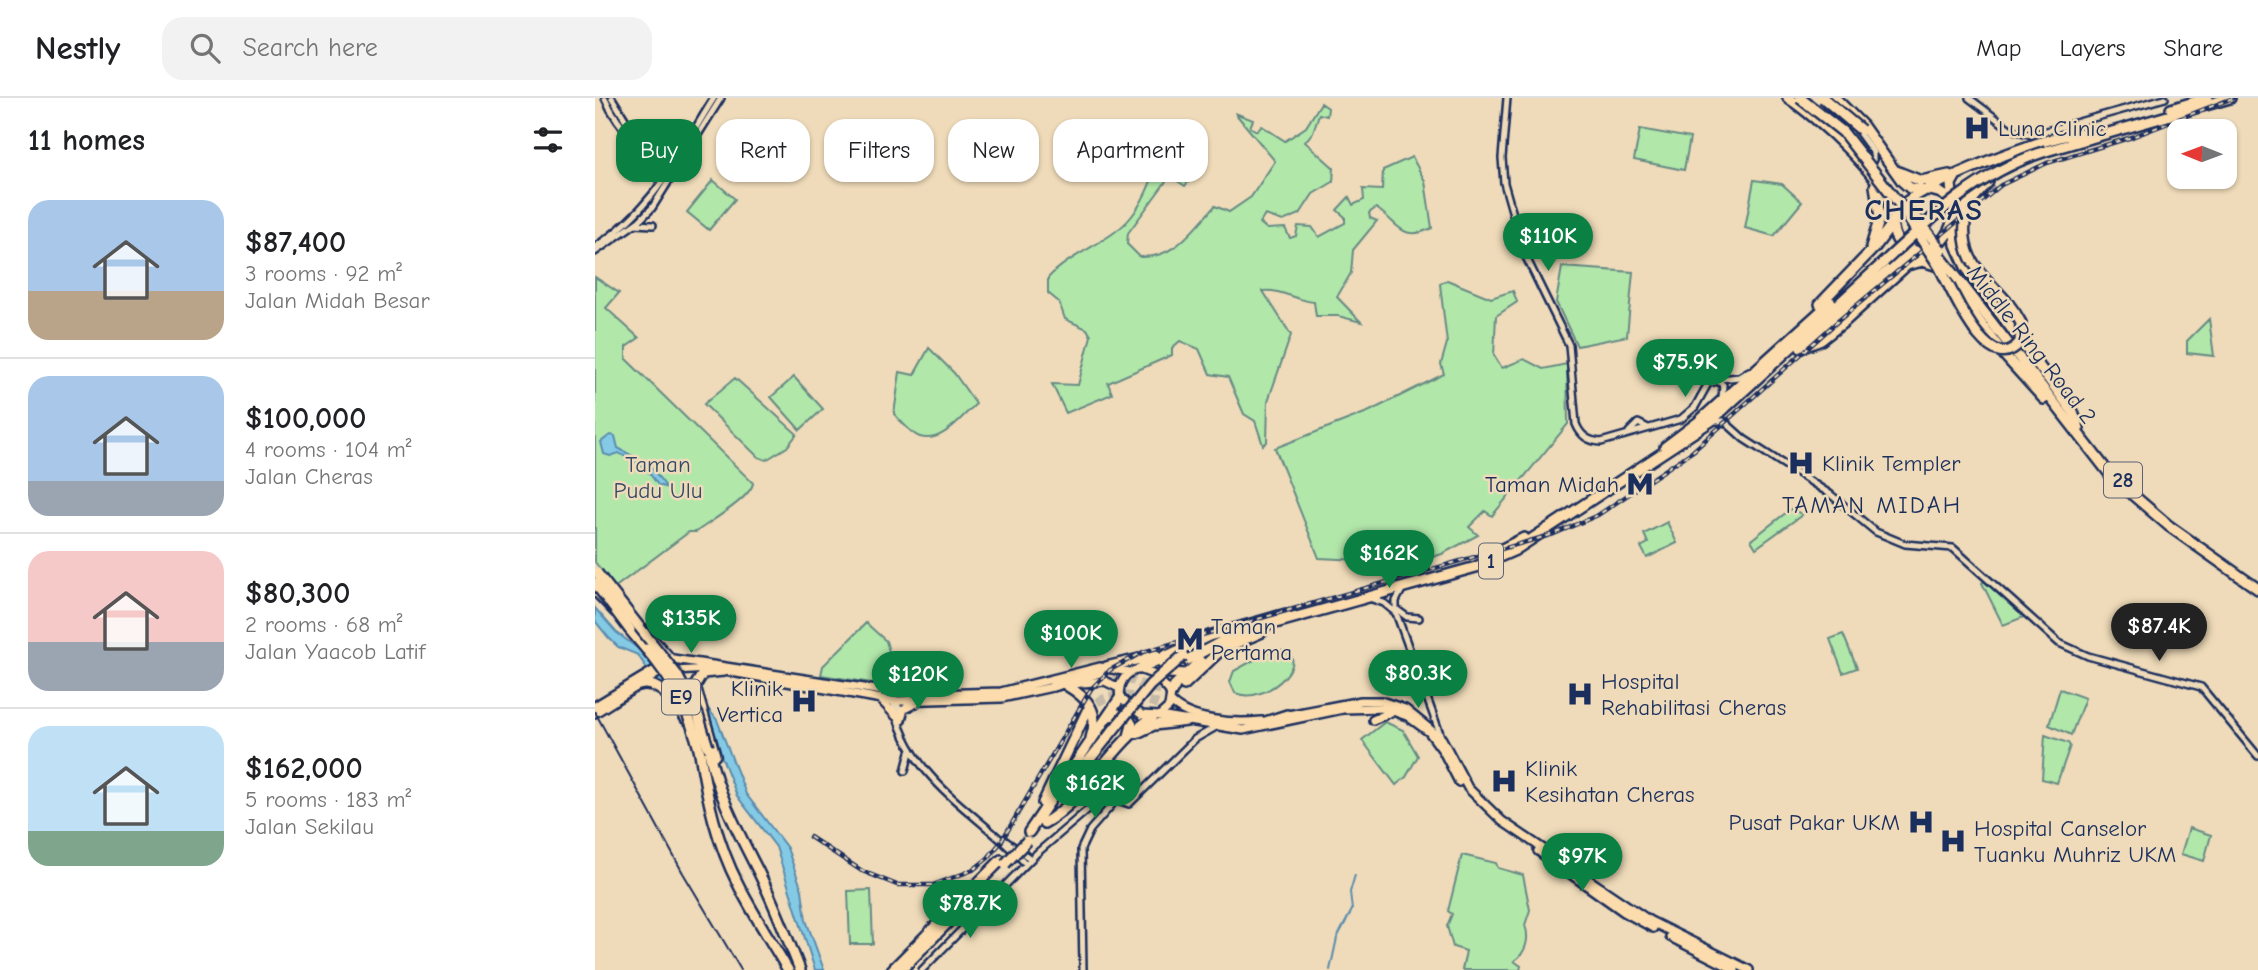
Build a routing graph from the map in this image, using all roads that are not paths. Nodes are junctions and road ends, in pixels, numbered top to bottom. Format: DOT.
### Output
graph roads {
  1 [pos="605,98"];
  2 [pos="612,98"];
  3 [pos="714,98"];
  4 [pos="721,98"];
  5 [pos="1507,98"];
  6 [pos="1788,98"];
  7 [pos="1812,98"];
  8 [pos="1824,98"];
  9 [pos="1835,98"];
  10 [pos="1969,98"];
  11 [pos="2165,98"];
  12 [pos="2207,98"];
  13 [pos="2230,98"];
  14 [pos="1801,101"];
  15 [pos="623,119"];
  16 [pos="701,119"];
  17 [pos="616,120"];
  18 [pos="1818,121"];
  19 [pos="702,130"];
  20 [pos="2090,133"];
  21 [pos="1876,144"];
  22 [pos="2056,148"];
  23 [pos="2044,149"];
  24 [pos="1857,160"];
  25 [pos="1984,163"];
  26 [pos="1891,167"];
  27 [pos="1870,175"];
  28 [pos="1955,177"];
  29 [pos="662,182"];
  30 [pos="667,182"];
  31 [pos="1925,190"];
  32 [pos="1970,196"];
  33 [pos="1904,210"];
  34 [pos="1954,219"];
  35 [pos="1893,220"];
  36 [pos="635,224"];
  37 [pos="653,225"];
  38 [pos="1875,247"];
  39 [pos="595,249"];
  40 [pos="1918,252"];
  41 [pos="1863,260"];
  42 [pos="1885,263"];
  43 [pos="1935,265"];
  44 [pos="1966,267"];
  45 [pos="1950,283"];
  46 [pos="1795,334"];
  47 [pos="2015,349"];
  48 [pos="1796,350"];
  49 [pos="1770,368"];
  50 [pos="1756,369"];
  51 [pos="1708,384"];
  52 [pos="2052,402"];
  53 [pos="1724,405"];
  54 [pos="1711,421"];
  55 [pos="1724,421"];
  56 [pos="2079,428"];
  57 [pos="595,573"];
  58 [pos="595,583"];
  59 [pos="2258,584"];
  60 [pos="1405,586"];
  61 [pos="2258,589"];
  62 [pos="595,591"];
  63 [pos="1365,597"];
  64 [pos="615,598"];
  65 [pos="608,608"];
  66 [pos="1396,611"];
  67 [pos="1419,618"];
  68 [pos="1270,624"];
  69 [pos="632,627"];
  70 [pos="1228,638"];
  71 [pos="1165,655"];
  72 [pos="1184,655"];
  73 [pos="672,664"];
  74 [pos="658,665"];
  75 [pos="1103,669"];
  76 [pos="1134,670"];
  77 [pos="724,671"];
  78 [pos="1186,674"];
  79 [pos="644,679"];
  80 [pos="846,685"];
  81 [pos="1066,685"];
  82 [pos="1184,685"];
  83 [pos="1053,686"];
  84 [pos="1120,693"];
  85 [pos="932,694"];
  86 [pos="1171,698"];
  87 [pos="882,701"];
  88 [pos="895,701"];
  89 [pos="923,701"];
  90 [pos="595,706"];
  91 [pos="1087,711"];
  92 [pos="595,713"];
  93 [pos="1399,713"];
  94 [pos="1287,715"];
  95 [pos="1110,716"];
  96 [pos="1156,717"];
  97 [pos="898,718"];
  98 [pos="1192,720"];
  99 [pos="1374,720"];
  100 [pos="1121,725"];
  101 [pos="1256,725"];
  102 [pos="1216,727"];
  103 [pos="1127,738"];
  104 [pos="1195,739"];
  105 [pos="1442,739"];
  106 [pos="707,749"];
  107 [pos="910,749"];
  108 [pos="1087,749"];
  109 [pos="1452,757"];
  110 [pos="2258,757"];
  111 [pos="923,770"];
  112 [pos="703,774"];
  113 [pos="1464,791"];
  114 [pos="1117,799"];
  115 [pos="1044,823"];
  116 [pos="1026,837"];
  117 [pos="1037,853"];
  118 [pos="1022,856"];
  119 [pos="1028,861"];
  120 [pos="1003,862"];
  121 [pos="1017,872"];
  122 [pos="1744,969"];
  123 [pos="786,970"];
  124 [pos="800,970"];
  125 [pos="892,970"];
  126 [pos="901,970"];
  127 [pos="922,970"];
  128 [pos="1083,970"];
  1 -- 17 [label="street"];
  2 -- 15 [label="street"];
  3 -- 16 [label="street"];
  4 -- 19 [label="street"];
  5 -- 51 [label="street"];
  6 -- 14 [label="highway"];
  7 -- 18 [label="highway"];
  7 -- 47 [label="highway, Middle Ring Road 2 / 28, bridge"];
  8 -- 21 [label="highway, bridge"];
  8 -- 24 [label="street"];
  9 -- 21 [label="highway"];
  10 -- 11 [label="street"];
  12 -- 20 [label="highway, 1"];
  13 -- 22 [label="highway, 1"];
  14 -- 18 [label="highway"];
  14 -- 33 [label="highway, Middle Ring Road 2 / 28, bridge"];
  18 -- 24 [label="highway"];
  20 -- 23 [label="highway, 1"];
  20 -- 25 [label="highway"];
  21 -- 26 [label="highway"];
  22 -- 23 [label="highway, 1"];
  22 -- 32 [label="highway"];
  23 -- 42 [label="highway, 1, bridge"];
  24 -- 27 [label="highway"];
  25 -- 26 [label="highway"];
  25 -- 28 [label="highway"];
  26 -- 27 [label="highway"];
  26 -- 31 [label="highway"];
  27 -- 35 [label="highway"];
  27 -- 41 [label="highway"];
  28 -- 31 [label="highway"];
  28 -- 32 [label="highway"];
  29 -- 39 [label="street"];
  30 -- 36 [label="street"];
  31 -- 34 [label="highway"];
  31 -- 35 [label="highway"];
  32 -- 33 [label="highway, bridge"];
  32 -- 34 [label="highway"];
  32 -- 44 [label="highway"];
  33 -- 47 [label="highway, Middle Ring Road 2 / 28, bridge"];
  34 -- 40 [label="highway"];
  34 -- 44 [label="highway"];
  35 -- 38 [label="highway"];
  35 -- 40 [label="highway"];
  36 -- 37 [label="street"];
  36 -- 39 [label="street"];
  38 -- 41 [label="highway"];
  38 -- 42 [label="highway"];
  40 -- 42 [label="highway"];
  40 -- 43 [label="highway"];
  41 -- 46 [label="highway"];
  42 -- 46 [label="highway, 1"];
  42 -- 48 [label="highway"];
  42 -- 49 [label="highway, 1"];
  43 -- 45 [label="highway"];
  43 -- 48 [label="highway"];
  44 -- 45 [label="highway"];
  44 -- 56 [label="highway"];
  45 -- 52 [label="highway"];
  46 -- 50 [label="highway, 1"];
  47 -- 52 [label="highway, Middle Ring Road 2 / 28"];
  47 -- 56 [label="highway, Middle Ring Road 2 / 28"];
  48 -- 49 [label="highway"];
  49 -- 53 [label="highway, 1"];
  50 -- 51 [label="street"];
  50 -- 53 [label="highway, 1"];
  51 -- 53 [label="street"];
  52 -- 61 [label="highway, Middle Ring Road 2 / 28"];
  53 -- 54 [label="highway, 1"];
  53 -- 55 [label="street"];
  53 -- 72 [label="highway, 1"];
  54 -- 55 [label="street"];
  54 -- 60 [label="highway, 1"];
  55 -- 110 [label="street"];
  56 -- 59 [label="highway, Middle Ring Road 2 / 28"];
  57 -- 64 [label="street"];
  57 -- 69 [label="highway, E9, bridge"];
  58 -- 69 [label="highway, E9, bridge"];
  60 -- 63 [label="highway, 1"];
  60 -- 66 [label="street"];
  62 -- 65 [label="street"];
  62 -- 69 [label="highway, E9, bridge"];
  63 -- 66 [label="street"];
  63 -- 68 [label="highway, 1"];
  64 -- 65 [label="street"];
  64 -- 73 [label="street"];
  65 -- 74 [label="street"];
  66 -- 67 [label="street"];
  66 -- 105 [label="street"];
  68 -- 70 [label="highway, 1"];
  68 -- 82 [label="highway"];
  69 -- 106 [label="highway, E9, bridge"];
  70 -- 72 [label="highway, 1"];
  70 -- 78 [label="highway"];
  71 -- 72 [label="highway"];
  71 -- 76 [label="highway"];
  71 -- 78 [label="highway"];
  72 -- 75 [label="highway"];
  72 -- 100 [label="highway, 1, bridge"];
  73 -- 74 [label="main road"];
  73 -- 77 [label="main road"];
  73 -- 80 [label="main road"];
  74 -- 79 [label="main road"];
  75 -- 76 [label="main road"];
  75 -- 83 [label="highway"];
  75 -- 85 [label="main road"];
  76 -- 84 [label="main road"];
  76 -- 86 [label="main road"];
  77 -- 87 [label="main road"];
  77 -- 106 [label="highway, bridge"];
  78 -- 86 [label="highway"];
  79 -- 90 [label="main road"];
  79 -- 92 [label="main road"];
  79 -- 112 [label="highway"];
  80 -- 85 [label="main road"];
  80 -- 88 [label="main road"];
  81 -- 83 [label="main road"];
  81 -- 84 [label="main road"];
  81 -- 108 [label="highway"];
  83 -- 89 [label="main road"];
  84 -- 95 [label="highway"];
  84 -- 96 [label="main road"];
  85 -- 88 [label="main road"];
  86 -- 96 [label="main road"];
  86 -- 98 [label="main road"];
  87 -- 88 [label="main road"];
  87 -- 97 [label="main road"];
  88 -- 89 [label="main road"];
  88 -- 97 [label="street"];
  89 -- 97 [label="main road"];
  91 -- 116 [label="highway"];
  93 -- 99 [label="main road"];
  93 -- 102 [label="main road"];
  93 -- 113 [label="main road"];
  94 -- 98 [label="main road"];
  94 -- 101 [label="highway"];
  94 -- 105 [label="main road"];
  95 -- 103 [label="highway"];
  95 -- 108 [label="highway"];
  96 -- 98 [label="main road"];
  96 -- 103 [label="highway"];
  97 -- 107 [label="street"];
  98 -- 102 [label="main road"];
  98 -- 103 [label="highway"];
  98 -- 104 [label="street"];
  100 -- 115 [label="highway, 1"];
  100 -- 116 [label="highway, 1"];
  102 -- 104 [label="street"];
  103 -- 115 [label="highway"];
  104 -- 114 [label="street"];
  105 -- 109 [label="main road"];
  106 -- 112 [label="highway, E9"];
  106 -- 124 [label="highway, E9"];
  107 -- 111 [label="street"];
  107 -- 111 [label="street"];
  108 -- 116 [label="highway"];
  109 -- 113 [label="main road"];
  109 -- 122 [label="main road"];
  111 -- 118 [label="street"];
  112 -- 123 [label="highway, E9"];
  113 -- 122 [label="main road"];
  114 -- 117 [label="street"];
  114 -- 128 [label="street"];
  115 -- 116 [label="highway, 1"];
  116 -- 120 [label="highway, 1, bridge"];
  117 -- 118 [label="street"];
  117 -- 119 [label="street"];
  118 -- 119 [label="street"];
  118 -- 121 [label="street"];
  119 -- 121 [label="street"];
  120 -- 125 [label="highway, 1"];
  120 -- 126 [label="highway, 1"];
  121 -- 127 [label="street"];
}
